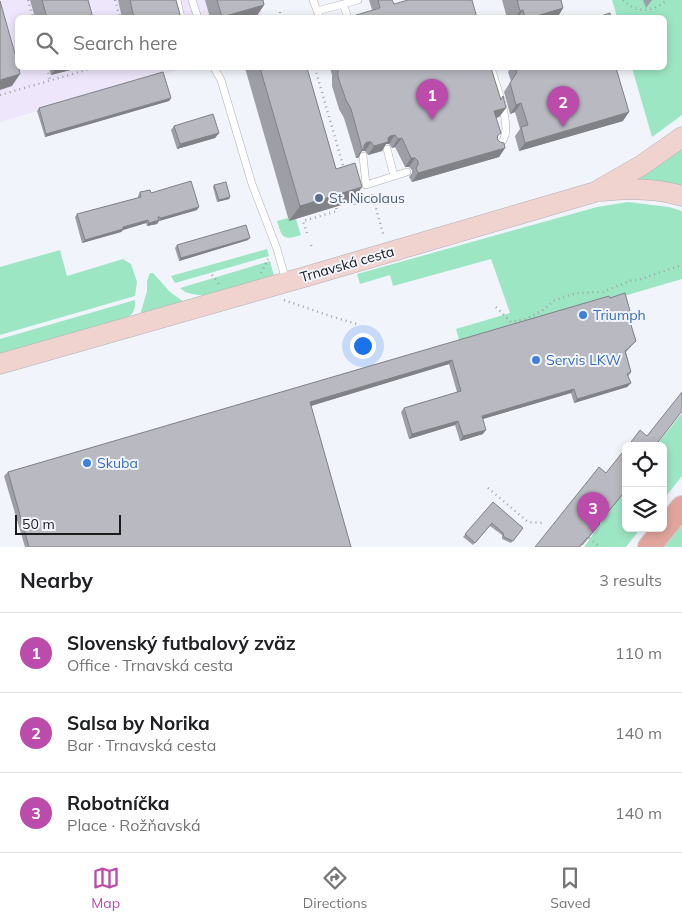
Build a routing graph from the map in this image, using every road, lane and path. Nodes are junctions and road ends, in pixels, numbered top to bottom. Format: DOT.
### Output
graph roads {
  1 [pos="28,0"];
  2 [pos="115,0"];
  3 [pos="177,0"];
  4 [pos="192,0"];
  5 [pos="313,0"];
  6 [pos="358,0"];
  7 [pos="623,0"];
  8 [pos="667,0"];
  9 [pos="649,3"];
  10 [pos="344,4"];
  11 [pos="257,9"];
  12 [pos="651,10"];
  13 [pos="280,11"];
  14 [pos="318,14"];
  15 [pos="31,15"];
  16 [pos="119,15"];
  17 [pos="180,15"];
  18 [pos="197,15"];
  19 [pos="258,15"];
  20 [pos="280,15"];
  21 [pos="347,15"];
  22 [pos="48,70"];
  23 [pos="86,70"];
  24 [pos="215,70"];
  25 [pos="316,70"];
  26 [pos="492,70"];
  27 [pos="50,80"];
  28 [pos="0,94"];
  29 [pos="682,137"];
  30 [pos="496,147"];
  31 [pos="387,149"];
  32 [pos="362,156"];
  33 [pos="345,172"];
  34 [pos="407,172"];
  35 [pos="394,176"];
  36 [pos="371,192"];
  37 [pos="595,192"];
  38 [pos="682,196"];
  39 [pos="352,198"];
  40 [pos="334,202"];
  41 [pos="355,206"];
  42 [pos="307,233"];
  43 [pos="385,238"];
  44 [pos="268,259"];
  45 [pos="682,265"];
  46 [pos="258,277"];
  47 [pos="286,291"];
  48 [pos="496,307"];
  49 [pos="360,325"];
  50 [pos="0,364"];
  51 [pos="488,488"];
  52 [pos="682,507"];
  53 [pos="543,523"];
  54 [pos="589,538"];
  55 [pos="600,547"];
  56 [pos="649,547"];
  1 -- 15 [label="path"];
  2 -- 16 [label="path"];
  3 -- 17 [label="lane"];
  4 -- 18 [label="lane"];
  5 -- 14 [label="lane"];
  6 -- 10 [label="lane"];
  7 -- 12 [label="path"];
  8 -- 12 [label="path"];
  9 -- 12 [label="path"];
  10 -- 14 [label="lane"];
  10 -- 21 [label="lane"];
  11 -- 19 [label="path"];
  13 -- 20 [label="path"];
  22 -- 27 [label="path"];
  23 -- 27 [label="path"];
  24 -- 47 [label="lane"];
  25 -- 33 [label="path"];
  26 -- 30 [label="lane"];
  27 -- 28 [label="path"];
  29 -- 37 [label="main road, Trnavská cesta"];
  31 -- 35 [label="lane"];
  32 -- 35 [label="lane"];
  34 -- 35 [label="lane"];
  36 -- 43 [label="path"];
  37 -- 38 [label="main road"];
  37 -- 47 [label="main road, Trnavská cesta"];
  39 -- 41 [label="path"];
  40 -- 42 [label="path"];
  44 -- 46 [label="path"];
  45 -- 48 [label="path"];
  47 -- 49 [label="path"];
  47 -- 50 [label="main road, Trnavská cesta"];
  51 -- 53 [label="path"];
  52 -- 56 [label="main road"];
  54 -- 55 [label="path"];
}
